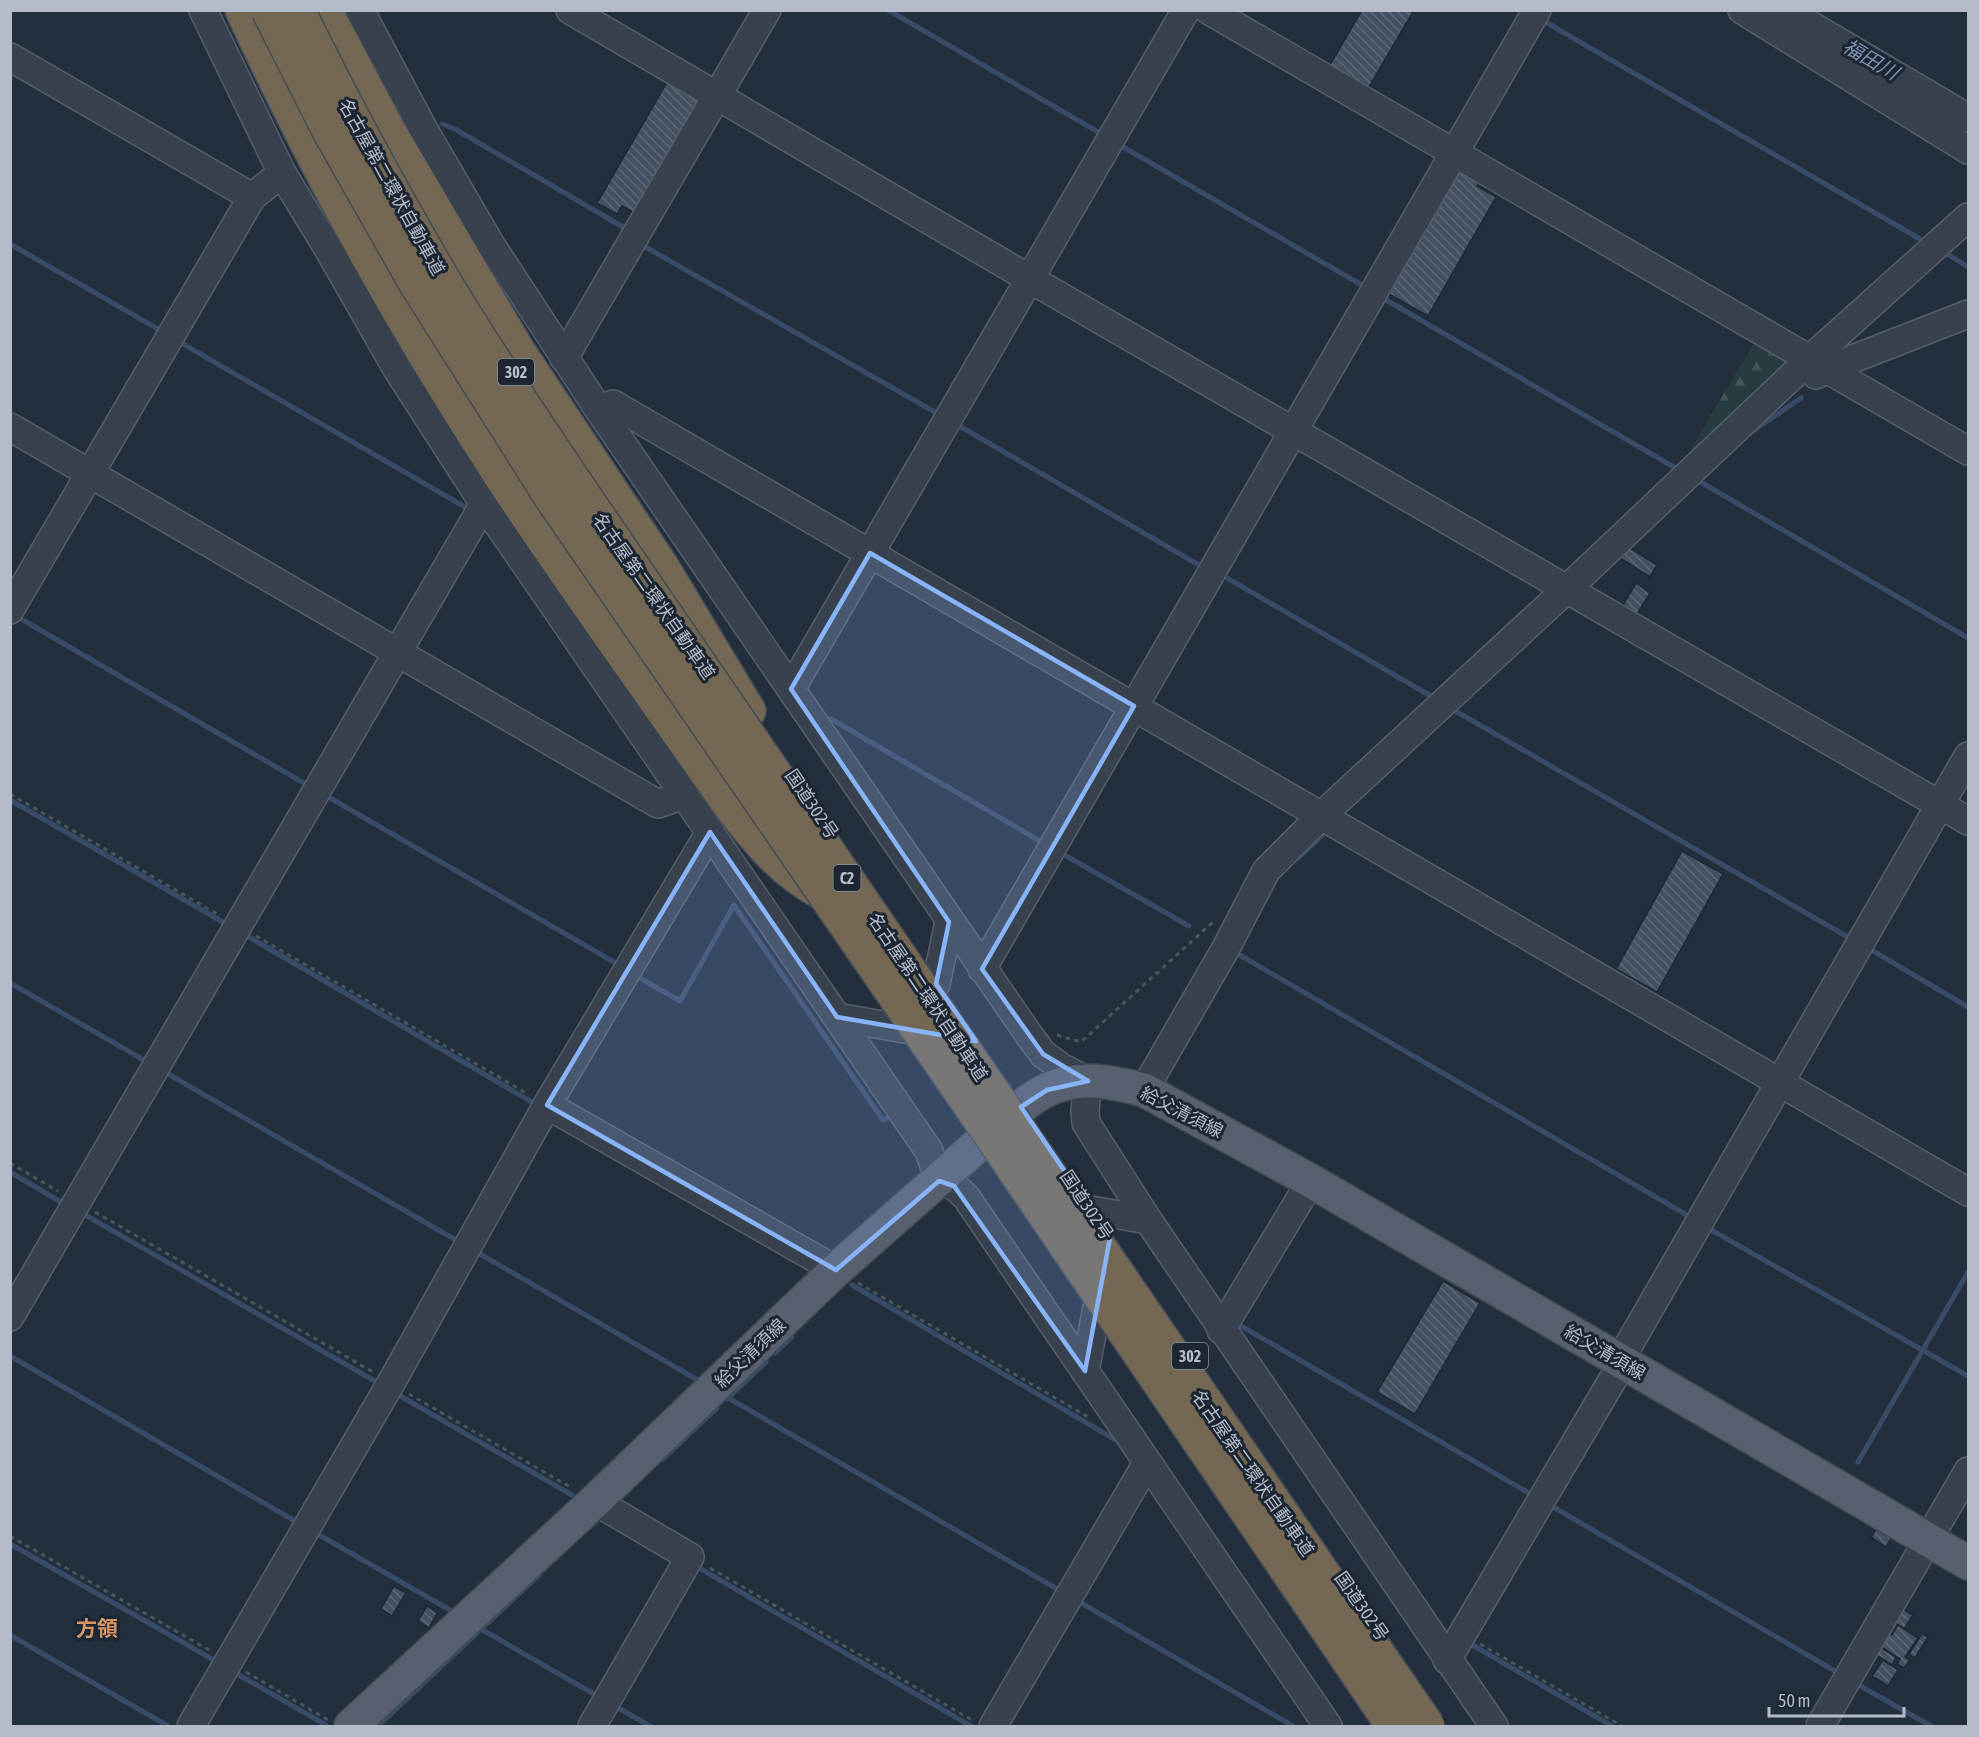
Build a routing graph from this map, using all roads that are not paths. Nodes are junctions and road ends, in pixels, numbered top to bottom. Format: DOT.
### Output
graph roads {
  1 [pos="203,10"];
  2 [pos="242,10"];
  3 [pos="268,10"];
  4 [pos="298,10"];
  5 [pos="313,10"];
  6 [pos="325,10"];
  7 [pos="360,10"];
  8 [pos="570,10"];
  9 [pos="767,10"];
  10 [pos="1186,10"];
  11 [pos="1208,10"];
  12 [pos="1742,10"];
  13 [pos="1785,10"];
  14 [pos="1533,12"];
  15 [pos="1819,35"];
  16 [pos="10,57"];
  17 [pos="718,96"];
  18 [pos="1968,118"];
  19 [pos="1968,150"];
  20 [pos="1455,153"];
  21 [pos="282,174"];
  22 [pos="252,197"];
  23 [pos="1968,216"];
  24 [pos="1030,279"];
  25 [pos="1968,314"];
  26 [pos="564,358"];
  27 [pos="1818,364"];
  28 [pos="599,410"];
  29 [pos="10,427"];
  30 [pos="1294,431"];
  31 [pos="1968,451"];
  32 [pos="90,473"];
  33 [pos="484,504"];
  34 [pos="870,553"];
  35 [pos="1568,588"];
  36 [pos="10,610"];
  37 [pos="398,652"];
  38 [pos="791,689"];
  39 [pos="1134,706"];
  40 [pos="750,713"];
  41 [pos="1968,756"];
  42 [pos="684,795"];
  43 [pos="1941,804"];
  44 [pos="1322,815"];
  45 [pos="1968,820"];
  46 [pos="710,832"];
  47 [pos="949,922"];
  48 [pos="898,930"];
  49 [pos="982,969"];
  50 [pos="936,984"];
  51 [pos="837,1017"];
  52 [pos="976,1041"];
  53 [pos="1088,1081"];
  54 [pos="1780,1082"];
  55 [pos="1144,1090"];
  56 [pos="547,1105"];
  57 [pos="1021,1107"];
  58 [pos="939,1181"];
  59 [pos="1311,1181"];
  60 [pos="1968,1192"];
  61 [pos="1090,1210"];
  62 [pos="1148,1220"];
  63 [pos="1110,1238"];
  64 [pos="836,1270"];
  65 [pos="10,1317"];
  66 [pos="1221,1330"];
  67 [pos="1621,1361"];
  68 [pos="1085,1371"];
  69 [pos="1147,1463"];
  70 [pos="1968,1471"];
  71 [pos="595,1501"];
  72 [pos="1929,1540"];
  73 [pos="1968,1563"];
  74 [pos="1447,1660"];
  75 [pos="340,1724"];
  76 [pos="983,1724"];
  77 [pos="191,1726"];
  78 [pos="592,1726"];
  79 [pos="1328,1726"];
  80 [pos="1393,1726"];
  81 [pos="1428,1726"];
  82 [pos="1445,1726"];
  83 [pos="1494,1726"];
  84 [pos="1820,1726"];
  1 -- 21 [label="street"];
  2 -- 48 [label="highway"];
  3 -- 80 [label="highway, 名古屋第二環状自動車道 / C2, bridge"];
  4 -- 81 [label="highway, 名古屋第二環状自動車道 / C2, bridge"];
  5 -- 40 [label="highway, 国道302号 / 302"];
  6 -- 40 [label="highway"];
  7 -- 26 [label="street"];
  8 -- 17 [label="street"];
  9 -- 17 [label="street"];
  10 -- 24 [label="street"];
  11 -- 20 [label="street"];
  12 -- 15 [label="street"];
  13 -- 15 [label="street"];
  14 -- 20 [label="street"];
  15 -- 18 [label="street"];
  15 -- 19 [label="street"];
  16 -- 22 [label="street"];
  17 -- 24 [label="street"];
  17 -- 26 [label="street"];
  20 -- 27 [label="street"];
  20 -- 30 [label="street"];
  21 -- 22 [label="street"];
  21 -- 33 [label="street"];
  22 -- 32 [label="street"];
  23 -- 27 [label="street"];
  24 -- 30 [label="street"];
  24 -- 34 [label="street"];
  25 -- 27 [label="street"];
  26 -- 28 [label="street"];
  27 -- 31 [label="street"];
  27 -- 35 [label="street"];
  28 -- 34 [label="street"];
  28 -- 38 [label="street"];
  29 -- 32 [label="street"];
  30 -- 35 [label="street"];
  30 -- 39 [label="street"];
  32 -- 36 [label="street"];
  32 -- 37 [label="street"];
  33 -- 37 [label="street"];
  33 -- 42 [label="street"];
  34 -- 38 [label="street"];
  34 -- 39 [label="street"];
  35 -- 43 [label="street"];
  35 -- 44 [label="street"];
  37 -- 42 [label="street"];
  37 -- 65 [label="street"];
  38 -- 47 [label="street"];
  39 -- 44 [label="street"];
  39 -- 49 [label="street"];
  40 -- 48 [label="highway, 国道302号 / 302"];
  41 -- 43 [label="street"];
  42 -- 46 [label="street"];
  43 -- 45 [label="street"];
  43 -- 54 [label="street"];
  44 -- 54 [label="street"];
  44 -- 55 [label="street"];
  46 -- 51 [label="street"];
  46 -- 56 [label="street"];
  47 -- 49 [label="street"];
  47 -- 50 [label="street"];
  48 -- 50 [label="highway, 国道302号 / 302"];
  49 -- 53 [label="street"];
  50 -- 52 [label="highway, 国道302号 / 302"];
  51 -- 52 [label="street"];
  51 -- 58 [label="street"];
  52 -- 57 [label="highway, 国道302号 / 302"];
  53 -- 55 [label="main road, 給父清須線"];
  53 -- 57 [label="main road, 給父清須線"];
  53 -- 62 [label="street"];
  54 -- 60 [label="street"];
  54 -- 67 [label="street"];
  55 -- 59 [label="main road, 給父清須線"];
  56 -- 64 [label="street"];
  56 -- 77 [label="street"];
  57 -- 58 [label="main road, 給父清須線"];
  57 -- 61 [label="highway, 国道302号 / 302"];
  58 -- 64 [label="main road, 給父清須線"];
  58 -- 68 [label="street"];
  59 -- 66 [label="street"];
  59 -- 67 [label="main road, 給父清須線"];
  61 -- 62 [label="street"];
  61 -- 63 [label="highway, 国道302号 / 302"];
  62 -- 66 [label="street"];
  63 -- 68 [label="street"];
  63 -- 82 [label="highway, 国道302号 / 302"];
  64 -- 71 [label="main road, 給父清須線"];
  66 -- 74 [label="street"];
  67 -- 72 [label="main road, 給父清須線"];
  67 -- 74 [label="street"];
  68 -- 69 [label="street"];
  69 -- 76 [label="street"];
  69 -- 79 [label="street"];
  70 -- 72 [label="street"];
  71 -- 75 [label="main road, 給父清須線"];
  71 -- 78 [label="street"];
  72 -- 73 [label="main road, 給父清須線"];
  72 -- 84 [label="street"];
  74 -- 83 [label="street"];
}
